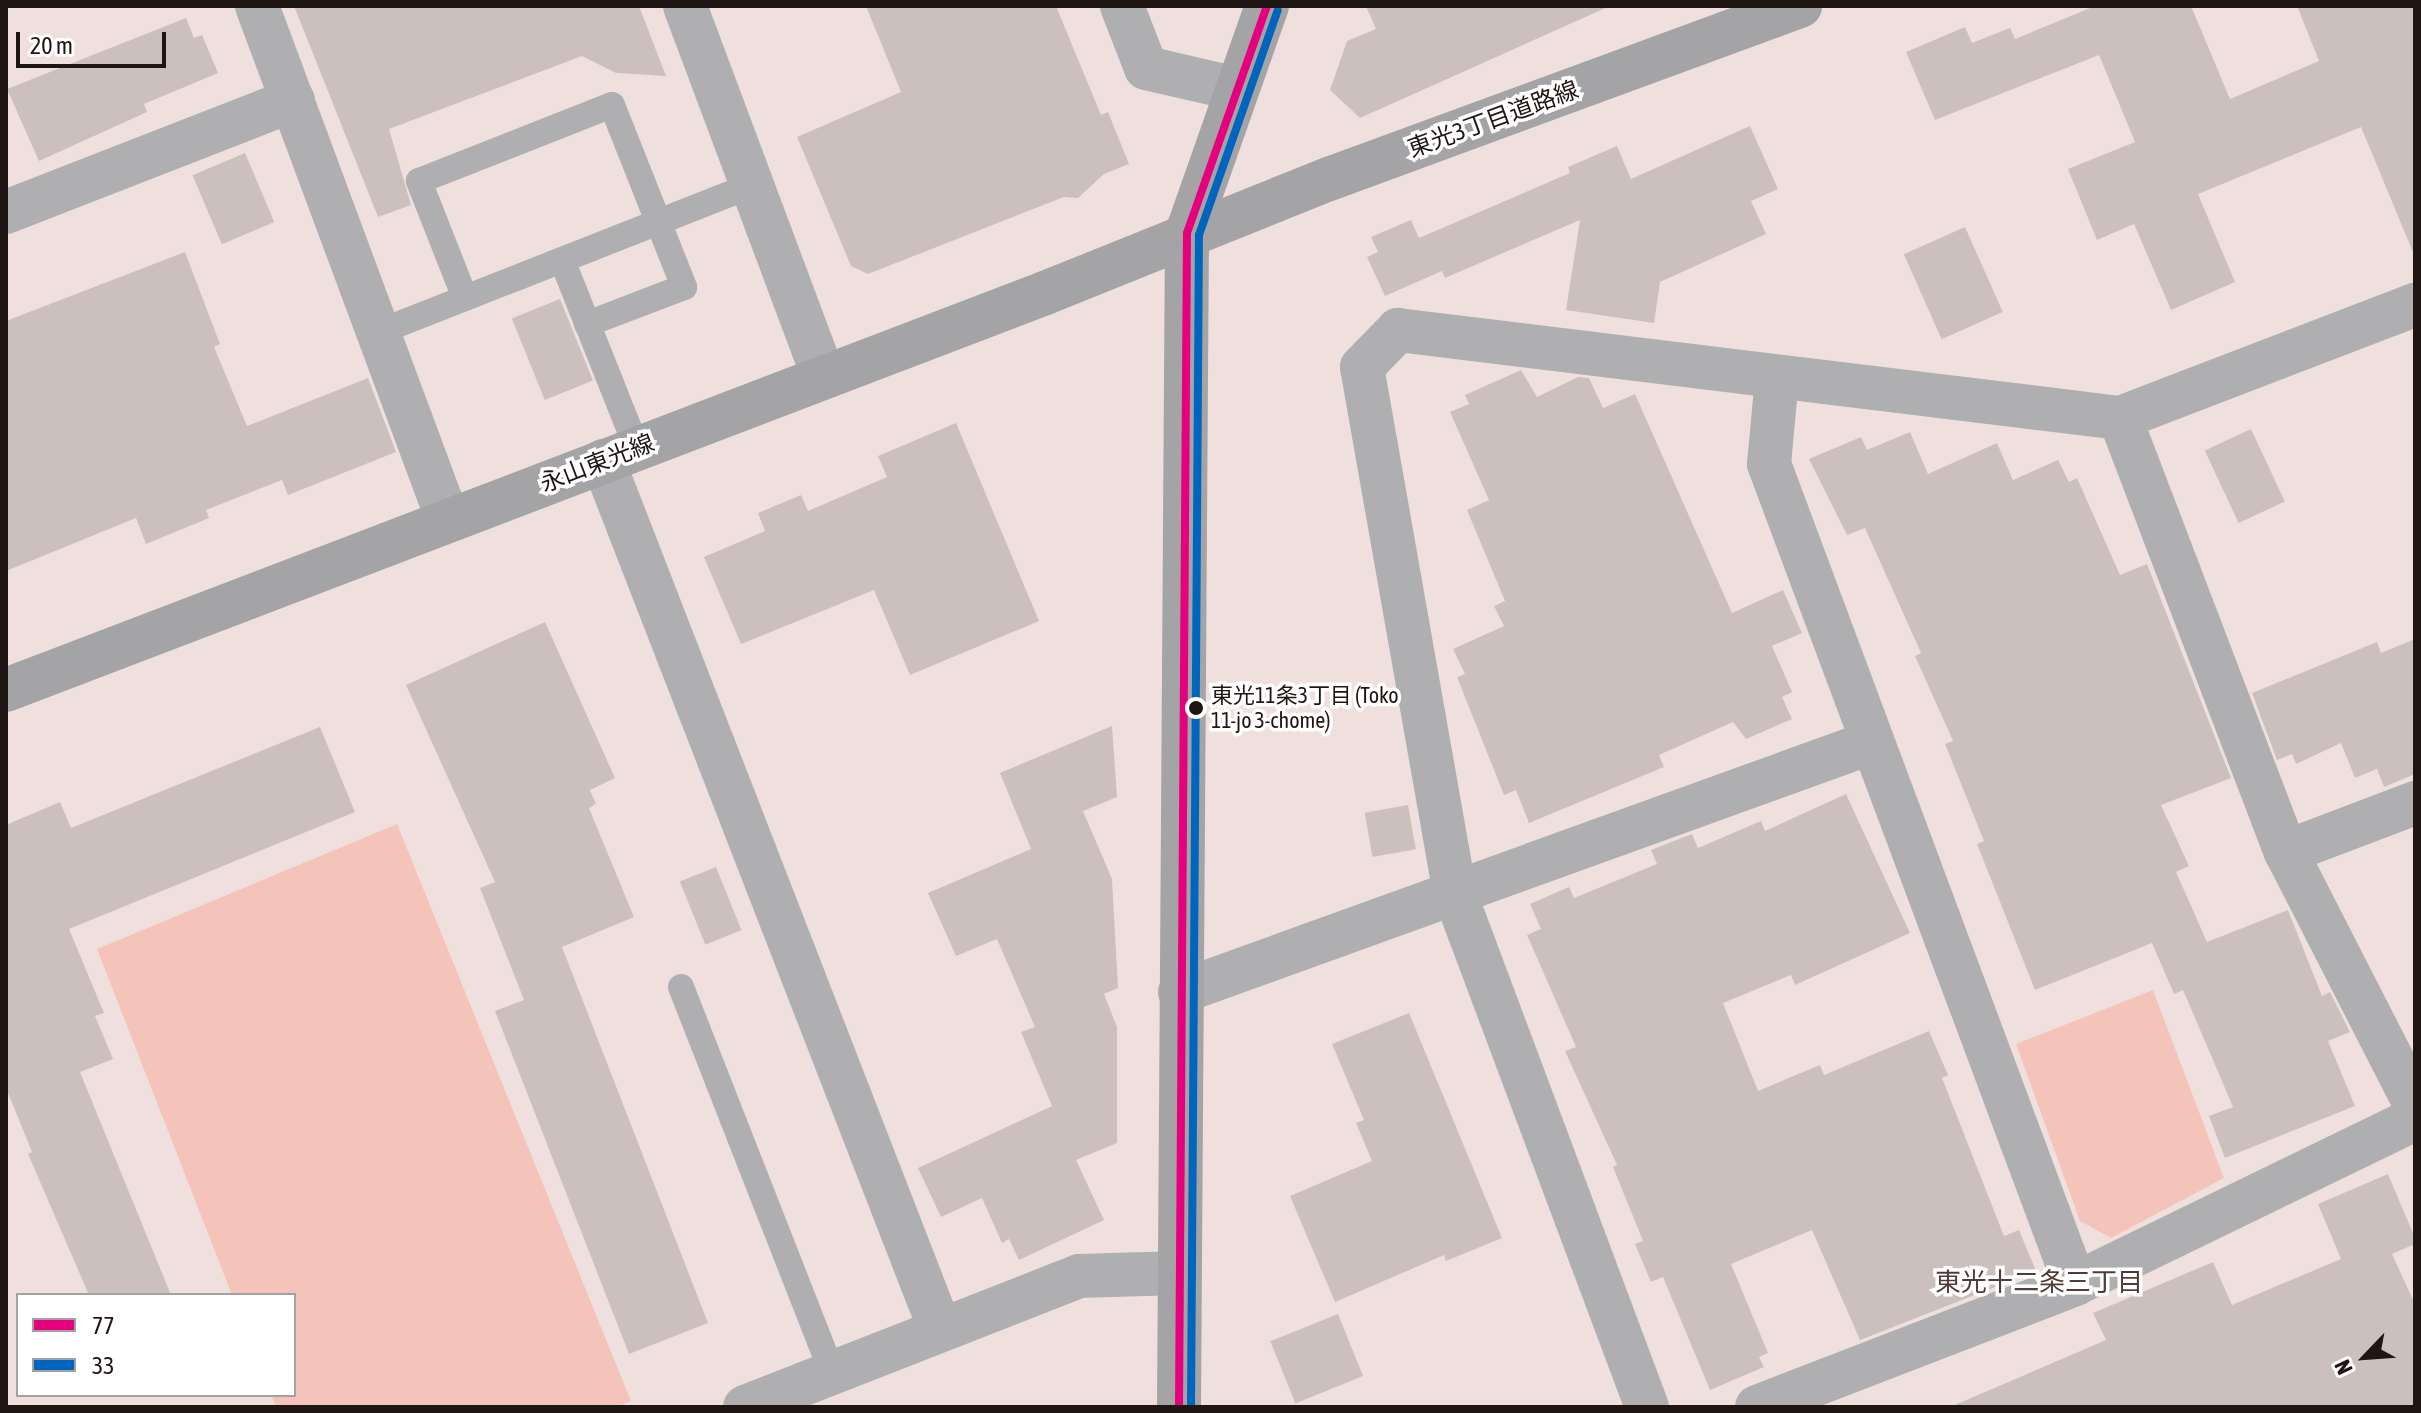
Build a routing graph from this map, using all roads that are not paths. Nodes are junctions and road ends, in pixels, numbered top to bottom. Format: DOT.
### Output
graph roads {
  1 [pos="257,6"];
  2 [pos="685,6"];
  3 [pos="1122,6"];
  4 [pos="1267,6"];
  5 [pos="1800,6"];
  6 [pos="1237,89"];
  7 [pos="293,100"];
  8 [pos="752,185"];
  9 [pos="6,212"];
  10 [pos="658,222"];
  11 [pos="1187,233"];
  12 [pos="562,260"];
  13 [pos="465,298"];
  14 [pos="2415,305"];
  15 [pos="587,324"];
  16 [pos="379,332"];
  17 [pos="824,377"];
  18 [pos="1777,378"];
  19 [pos="2120,418"];
  20 [pos="620,455"];
  21 [pos="448,520"];
  22 [pos="6,690"];
  23 [pos="1872,742"];
  24 [pos="2415,803"];
  25 [pos="2286,852"];
  26 [pos="1455,894"];
  27 [pos="681,987"];
  28 [pos="1180,992"];
  29 [pos="2415,1104"];
  30 [pos="2415,1119"];
  31 [pos="1179,1273"];
  32 [pos="2075,1284"];
  33 [pos="940,1329"];
  34 [pos="832,1373"];
  35 [pos="745,1407"];
  36 [pos="1179,1407"];
  37 [pos="1647,1407"];
  38 [pos="1757,1407"];
  1 -- 7 [label="street"];
  2 -- 8 [label="street"];
  3 -- 6 [label="street"];
  4 -- 6 [label="street"];
  5 -- 11 [label="street, 東光3丁目道路線"];
  6 -- 11 [label="street"];
  7 -- 9 [label="street"];
  7 -- 16 [label="street"];
  8 -- 10 [label="lane"];
  8 -- 17 [label="street"];
  10 -- 12 [label="lane"];
  10 -- 13 [label="lane"];
  10 -- 15 [label="lane"];
  11 -- 17 [label="street, 永山東光線"];
  11 -- 28 [label="street"];
  12 -- 13 [label="lane"];
  12 -- 15 [label="lane"];
  13 -- 16 [label="lane"];
  14 -- 19 [label="street"];
  15 -- 20 [label="lane"];
  16 -- 21 [label="street"];
  17 -- 20 [label="street, 永山東光線"];
  18 -- 19 [label="street"];
  18 -- 23 [label="street"];
  18 -- 26 [label="street"];
  19 -- 25 [label="street"];
  20 -- 21 [label="street, 永山東光線"];
  20 -- 33 [label="street"];
  21 -- 22 [label="street, 永山東光線"];
  23 -- 26 [label="street"];
  23 -- 32 [label="street"];
  24 -- 25 [label="street"];
  25 -- 29 [label="street"];
  26 -- 28 [label="street"];
  26 -- 37 [label="street"];
  27 -- 34 [label="lane"];
  28 -- 31 [label="street"];
  30 -- 32 [label="street"];
  31 -- 33 [label="street"];
  31 -- 36 [label="street"];
  32 -- 38 [label="street"];
  33 -- 34 [label="street"];
  34 -- 35 [label="street"];
}
